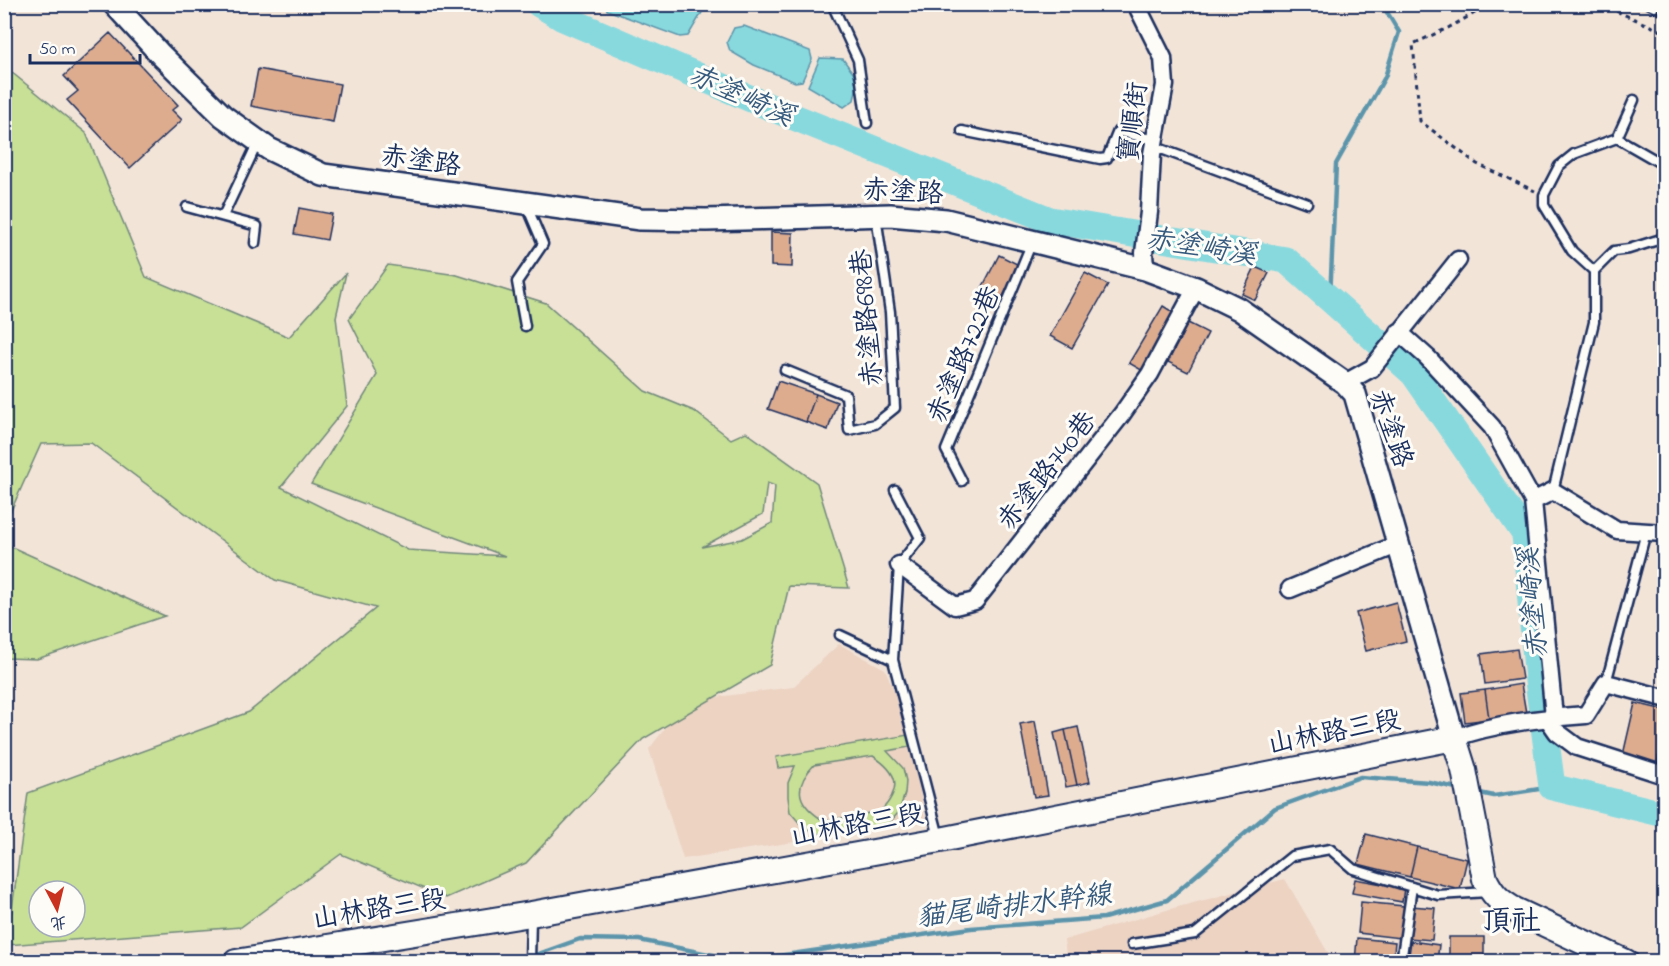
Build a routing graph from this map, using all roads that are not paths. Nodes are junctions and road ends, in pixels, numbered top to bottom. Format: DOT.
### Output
graph roads {
  1 [pos="114,4"];
  2 [pos="832,4"];
  3 [pos="1136,4"];
  4 [pos="1634,100"];
  5 [pos="867,123"];
  6 [pos="962,131"];
  7 [pos="1617,138"];
  8 [pos="258,141"];
  9 [pos="1153,143"];
  10 [pos="1665,165"];
  11 [pos="526,203"];
  12 [pos="1307,203"];
  13 [pos="187,207"];
  14 [pos="223,216"];
  15 [pos="876,216"];
  16 [pos="1665,238"];
  17 [pos="1032,241"];
  18 [pos="255,243"];
  19 [pos="1458,260"];
  20 [pos="1145,261"];
  21 [pos="1594,270"];
  22 [pos="1196,288"];
  23 [pos="525,326"];
  24 [pos="1398,334"];
  25 [pos="784,370"];
  26 [pos="1345,383"];
  27 [pos="962,481"];
  28 [pos="895,490"];
  29 [pos="1553,491"];
  30 [pos="1533,501"];
  31 [pos="1646,532"];
  32 [pos="1665,533"];
  33 [pos="1399,544"];
  34 [pos="899,565"];
  35 [pos="1290,589"];
  36 [pos="840,635"];
  37 [pos="893,660"];
  38 [pos="1606,683"];
  39 [pos="1665,698"];
  40 [pos="1551,718"];
  41 [pos="1454,738"];
  42 [pos="1665,775"];
  43 [pos="940,840"];
  44 [pos="1412,887"];
  45 [pos="1491,892"];
  46 [pos="531,925"];
  47 [pos="1132,944"];
  48 [pos="236,962"];
  49 [pos="530,962"];
  50 [pos="1401,962"];
  51 [pos="1626,962"];
  1 -- 8 [label="street, 赤塗路"];
  2 -- 5 [label="lane"];
  3 -- 9 [label="street, 寶順街"];
  4 -- 7 [label="lane"];
  6 -- 9 [label="lane"];
  7 -- 10 [label="lane"];
  7 -- 21 [label="lane"];
  8 -- 11 [label="street, 赤塗路"];
  8 -- 14 [label="lane"];
  9 -- 12 [label="lane"];
  9 -- 20 [label="street, 寶順街"];
  11 -- 15 [label="street, 赤塗路"];
  11 -- 23 [label="lane"];
  13 -- 14 [label="lane"];
  14 -- 18 [label="lane"];
  15 -- 17 [label="street, 赤塗路"];
  15 -- 25 [label="lane, 赤塗路698巷"];
  16 -- 21 [label="lane"];
  17 -- 20 [label="street, 赤塗路"];
  17 -- 27 [label="lane, 赤塗路722巷"];
  19 -- 24 [label="street"];
  20 -- 22 [label="street, 赤塗路"];
  21 -- 29 [label="lane"];
  22 -- 26 [label="street, 赤塗路"];
  22 -- 34 [label="street, 赤塗路740巷"];
  24 -- 26 [label="street"];
  24 -- 30 [label="street"];
  26 -- 33 [label="street, 赤塗路"];
  28 -- 34 [label="lane"];
  29 -- 30 [label="street"];
  29 -- 31 [label="street"];
  30 -- 40 [label="street"];
  31 -- 32 [label="street"];
  31 -- 38 [label="lane"];
  33 -- 35 [label="street"];
  33 -- 41 [label="street, 赤塗路"];
  34 -- 37 [label="lane"];
  36 -- 37 [label="lane"];
  37 -- 43 [label="lane"];
  38 -- 39 [label="street"];
  38 -- 40 [label="street"];
  40 -- 41 [label="street"];
  40 -- 42 [label="street"];
  41 -- 43 [label="main road, 山林路三段"];
  41 -- 45 [label="main road"];
  43 -- 46 [label="main road, 山林路三段"];
  44 -- 45 [label="lane"];
  44 -- 47 [label="lane"];
  44 -- 50 [label="lane"];
  45 -- 51 [label="main road"];
  46 -- 48 [label="main road, 山林路三段"];
  46 -- 49 [label="lane"];
}
